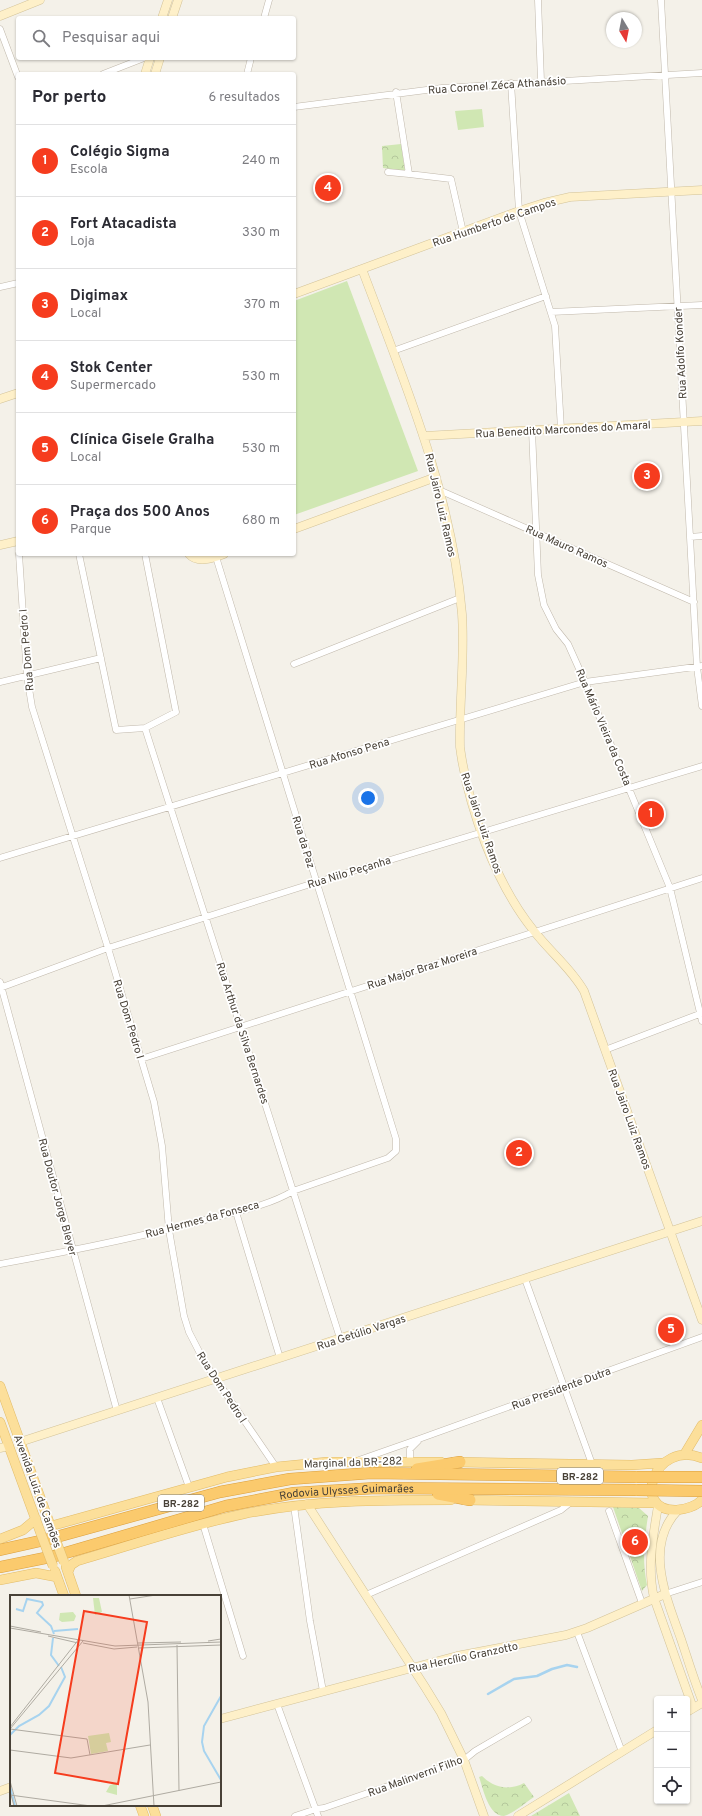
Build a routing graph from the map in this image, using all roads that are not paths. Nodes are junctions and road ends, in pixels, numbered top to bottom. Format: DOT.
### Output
graph roads {
  1 [pos="40,0"];
  2 [pos="168,0"];
  3 [pos="178,0"];
  4 [pos="269,0"];
  5 [pos="538,0"];
  6 [pos="661,0"];
  7 [pos="0,16"];
  8 [pos="163,16"];
  9 [pos="173,16"];
  10 [pos="265,16"];
  11 [pos="0,29"];
  12 [pos="139,60"];
  13 [pos="149,60"];
  14 [pos="159,60"];
  15 [pos="250,60"];
  16 [pos="16,72"];
  17 [pos="108,72"];
  18 [pos="146,72"];
  19 [pos="156,72"];
  20 [pos="247,72"];
  21 [pos="702,73"];
  22 [pos="665,75"];
  23 [pos="541,82"];
  24 [pos="511,83"];
  25 [pos="396,92"];
  26 [pos="296,106"];
  27 [pos="388,172"];
  28 [pos="408,174"];
  29 [pos="702,190"];
  30 [pos="672,192"];
  31 [pos="519,211"];
  32 [pos="463,232"];
  33 [pos="362,269"];
  34 [pos="16,283"];
  35 [pos="0,287"];
  36 [pos="296,293"];
  37 [pos="546,296"];
  38 [pos="702,305"];
  39 [pos="678,306"];
  40 [pos="551,312"];
  41 [pos="393,352"];
  42 [pos="16,394"];
  43 [pos="0,399"];
  44 [pos="702,421"];
  45 [pos="684,422"];
  46 [pos="561,429"];
  47 [pos="532,430"];
  48 [pos="424,436"];
  49 [pos="436,477"];
  50 [pos="439,490"];
  51 [pos="296,528"];
  52 [pos="536,533"];
  53 [pos="702,536"];
  54 [pos="690,537"];
  55 [pos="16,541"];
  56 [pos="0,545"];
  57 [pos="19,556"];
  58 [pos="79,556"];
  59 [pos="145,556"];
  60 [pos="192,556"];
  61 [pos="217,556"];
  62 [pos="220,556"];
  63 [pos="460,598"];
  64 [pos="694,602"];
  65 [pos="101,658"];
  66 [pos="294,664"];
  67 [pos="700,666"];
  68 [pos="27,676"];
  69 [pos="0,682"];
  70 [pos="585,682"];
  71 [pos="702,706"];
  72 [pos="459,720"];
  73 [pos="145,728"];
  74 [pos="702,766"];
  75 [pos="283,773"];
  76 [pos="630,788"];
  77 [pos="170,806"];
  78 [pos="482,832"];
  79 [pos="72,836"];
  80 [pos="0,858"];
  81 [pos="702,878"];
  82 [pos="316,882"];
  83 [pos="670,888"];
  84 [pos="206,917"];
  85 [pos="534,932"];
  86 [pos="108,948"];
  87 [pos="0,986"];
  88 [pos="350,991"];
  89 [pos="701,1014"];
  90 [pos="702,1021"];
  91 [pos="241,1027"];
  92 [pos="605,1050"];
  93 [pos="141,1059"];
  94 [pos="396,1151"];
  95 [pos="293,1191"];
  96 [pos="236,1212"];
  97 [pos="702,1222"];
  98 [pos="169,1230"];
  99 [pos="670,1232"];
  100 [pos="73,1251"];
  101 [pos="0,1264"];
  102 [pos="525,1279"];
  103 [pos="702,1320"];
  104 [pos="702,1337"];
  105 [pos="340,1338"];
  106 [pos="280,1358"];
  107 [pos="216,1379"];
  108 [pos="0,1386"];
  109 [pos="564,1387"];
  110 [pos="157,1398"];
  111 [pos="116,1411"];
  112 [pos="0,1422"];
  113 [pos="702,1425"];
  114 [pos="419,1440"];
  115 [pos="20,1442"];
  116 [pos="4,1447"];
  117 [pos="684,1455"];
  118 [pos="702,1458"];
  119 [pos="355,1461"];
  120 [pos="410,1461"];
  121 [pos="460,1462"];
  122 [pos="592,1464"];
  123 [pos="662,1464"];
  124 [pos="276,1467"];
  125 [pos="400,1474"];
  126 [pos="702,1477"];
  127 [pos="189,1487"];
  128 [pos="412,1489"];
  129 [pos="702,1491"];
  130 [pos="470,1500"];
  131 [pos="571,1502"];
  132 [pos="701,1503"];
  133 [pos="307,1504"];
  134 [pos="657,1505"];
  135 [pos="294,1506"];
  136 [pos="678,1510"];
  137 [pos="609,1511"];
  138 [pos="36,1519"];
  139 [pos="203,1524"];
  140 [pos="52,1528"];
  141 [pos="0,1539"];
  142 [pos="0,1550"];
  143 [pos="0,1567"];
  144 [pos="68,1572"];
  145 [pos="57,1577"];
  146 [pos="0,1580"];
  147 [pos="702,1582"];
  148 [pos="665,1594"];
  149 [pos="64,1595"];
  150 [pos="76,1595"];
  151 [pos="366,1595"];
  152 [pos="654,1598"];
  153 [pos="642,1603"];
  154 [pos="577,1632"];
  155 [pos="243,1656"];
  156 [pos="413,1668"];
  157 [pos="323,1691"];
  158 [pos="686,1696"];
  159 [pos="702,1701"];
  160 [pos="277,1704"];
  161 [pos="690,1710"];
  162 [pos="221,1719"];
  163 [pos="528,1720"];
  164 [pos="654,1732"];
  165 [pos="622,1752"];
  166 [pos="464,1760"];
  167 [pos="10,1787"];
  168 [pos="0,1791"];
  169 [pos="152,1806"];
  170 [pos="316,1809"];
  171 [pos="156,1816"];
  172 [pos="295,1816"];
  173 [pos="318,1816"];
  174 [pos="484,1816"];
  175 [pos="518,1816"];
  1 -- 7 [label="street"];
  2 -- 8 [label="street"];
  3 -- 9 [label="street"];
  4 -- 10 [label="street"];
  5 -- 23 [label="street"];
  6 -- 22 [label="street, Rua Adolfo Konder"];
  11 -- 16 [label="street"];
  12 -- 17 [label="street"];
  13 -- 18 [label="street"];
  14 -- 19 [label="street"];
  15 -- 20 [label="street"];
  21 -- 22 [label="street, Rua Coronel Zéca Athanásio"];
  22 -- 23 [label="street, Rua Coronel Zéca Athanásio"];
  22 -- 30 [label="street, Rua Adolfo Konder"];
  23 -- 24 [label="street, Rua Coronel Zéca Athanásio"];
  24 -- 25 [label="street, Rua Coronel Zéca Athanásio"];
  24 -- 31 [label="street"];
  25 -- 26 [label="street, Rua Coronel Zéca Athanásio"];
  25 -- 28 [label="street"];
  27 -- 28 [label="street"];
  28 -- 32 [label="street"];
  29 -- 30 [label="street, Rua Humberto de Campos"];
  30 -- 31 [label="street, Rua Humberto de Campos"];
  30 -- 39 [label="street, Rua Adolfo Konder"];
  31 -- 32 [label="street, Rua Humberto de Campos"];
  31 -- 37 [label="street"];
  32 -- 33 [label="street, Rua Humberto de Campos"];
  33 -- 36 [label="street, Rua Humberto de Campos"];
  33 -- 41 [label="street, Rua Jairo Luiz Ramos"];
  34 -- 35 [label="street"];
  37 -- 40 [label="street"];
  37 -- 41 [label="street"];
  38 -- 39 [label="street"];
  39 -- 40 [label="street"];
  39 -- 45 [label="street, Rua Adolfo Konder"];
  40 -- 46 [label="street"];
  41 -- 48 [label="street, Rua Jairo Luiz Ramos"];
  42 -- 43 [label="street"];
  44 -- 45 [label="street, Rua Benedito Marcondes do Amaral"];
  45 -- 46 [label="street, Rua Benedito Marcondes do Amaral"];
  45 -- 54 [label="street, Rua Adolfo Konder"];
  46 -- 47 [label="street, Rua Benedito Marcondes do Amaral"];
  47 -- 48 [label="street, Rua Benedito Marcondes do Amaral"];
  47 -- 52 [label="street, Rua Mário Vieira da Costa"];
  48 -- 49 [label="street, Rua Jairo Luiz Ramos"];
  49 -- 50 [label="street, Rua Jairo Luiz Ramos"];
  49 -- 51 [label="street"];
  50 -- 52 [label="street, Rua Mauro Ramos"];
  50 -- 63 [label="street, Rua Jairo Luiz Ramos"];
  52 -- 64 [label="street, Rua Mauro Ramos"];
  52 -- 70 [label="street, Rua Mário Vieira da Costa"];
  53 -- 54 [label="street"];
  54 -- 64 [label="street, Rua Adolfo Konder"];
  55 -- 56 [label="street"];
  57 -- 68 [label="street, Rua Dom Pedro I"];
  58 -- 65 [label="street"];
  59 -- 73 [label="street"];
  60 -- 61 [label="street"];
  62 -- 75 [label="street, Rua da Paz"];
  63 -- 66 [label="street"];
  63 -- 72 [label="street, Rua Jairo Luiz Ramos"];
  64 -- 67 [label="street, Rua Adolfo Konder"];
  65 -- 68 [label="street"];
  65 -- 73 [label="street"];
  67 -- 70 [label="street, Rua Afonso Pena"];
  67 -- 71 [label="street, Rua Adolfo Konder"];
  68 -- 69 [label="street"];
  68 -- 79 [label="street, Rua Dom Pedro I"];
  70 -- 72 [label="street, Rua Afonso Pena"];
  70 -- 76 [label="street, Rua Mário Vieira da Costa"];
  72 -- 75 [label="street, Rua Afonso Pena"];
  72 -- 78 [label="street, Rua Jairo Luiz Ramos"];
  73 -- 77 [label="street, Rua Arthur da Silva Bernardes"];
  74 -- 76 [label="street, Rua Nilo Peçanha"];
  75 -- 77 [label="street, Rua Afonso Pena"];
  75 -- 82 [label="street, Rua da Paz"];
  76 -- 78 [label="street, Rua Nilo Peçanha"];
  76 -- 83 [label="street, Rua Mário Vieira da Costa"];
  77 -- 79 [label="street, Rua Afonso Pena"];
  77 -- 84 [label="street, Rua Arthur da Silva Bernardes"];
  78 -- 82 [label="street, Rua Nilo Peçanha"];
  78 -- 85 [label="street, Rua Jairo Luiz Ramos"];
  79 -- 80 [label="street, Rua Afonso Pena"];
  79 -- 86 [label="street, Rua Dom Pedro I"];
  81 -- 83 [label="street, Rua Major Braz Moreira"];
  82 -- 84 [label="street, Rua Nilo Peçanha"];
  82 -- 88 [label="street, Rua da Paz"];
  83 -- 85 [label="street, Rua Major Braz Moreira"];
  83 -- 89 [label="street, Rua Mário Vieira da Costa"];
  84 -- 86 [label="street, Rua Nilo Peçanha"];
  84 -- 91 [label="street, Rua Arthur da Silva Bernardes"];
  85 -- 88 [label="street, Rua Major Braz Moreira"];
  85 -- 92 [label="street, Rua Jairo Luiz Ramos"];
  86 -- 87 [label="street, Rua Nilo Peçanha"];
  86 -- 93 [label="street, Rua Dom Pedro I"];
  87 -- 100 [label="street, Rua Doutor Jorge Bleyer"];
  88 -- 91 [label="street, Rua Major Braz Moreira"];
  88 -- 94 [label="street, Rua da Paz"];
  89 -- 90 [label="street, Rua Mário Vieira da Costa"];
  89 -- 92 [label="street"];
  91 -- 93 [label="street, Rua Major Braz Moreira"];
  91 -- 95 [label="street, Rua Arthur da Silva Bernardes"];
  92 -- 99 [label="street, Rua Jairo Luiz Ramos"];
  93 -- 98 [label="street, Rua Dom Pedro I"];
  94 -- 95 [label="street, Rua Hermes da Fonseca"];
  95 -- 96 [label="street, Rua Hermes da Fonseca"];
  95 -- 105 [label="street, Rua Arthur da Silva Bernardes"];
  96 -- 98 [label="street, Rua Hermes da Fonseca"];
  96 -- 106 [label="street"];
  97 -- 99 [label="street, Rua Getúlio Vargas"];
  98 -- 100 [label="street, Rua Hermes da Fonseca"];
  98 -- 107 [label="street, Rua Dom Pedro I"];
  99 -- 102 [label="street, Rua Getúlio Vargas"];
  99 -- 103 [label="street, Rua Jairo Luiz Ramos"];
  100 -- 101 [label="street, Rua Hermes da Fonseca"];
  100 -- 111 [label="street, Rua Doutor Jorge Bleyer"];
  102 -- 105 [label="street, Rua Getúlio Vargas"];
  102 -- 109 [label="street"];
  104 -- 109 [label="street, Rua Presidente Dutra"];
  105 -- 106 [label="street, Rua Getúlio Vargas"];
  106 -- 107 [label="street, Rua Getúlio Vargas"];
  107 -- 110 [label="street, Rua Getúlio Vargas"];
  107 -- 124 [label="street, Rua Dom Pedro I"];
  108 -- 115 [label="main road, Avenida Luiz de Camões"];
  109 -- 114 [label="street, Rua Presidente Dutra"];
  109 -- 122 [label="street"];
  110 -- 111 [label="street, Rua Getúlio Vargas"];
  110 -- 127 [label="street"];
  111 -- 115 [label="street, Rua Getúlio Vargas"];
  112 -- 116 [label="main road, Avenida Luiz de Camões"];
  113 -- 117 [label="main road"];
  114 -- 119 [label="street, Rua Presidente Dutra"];
  114 -- 120 [label="street"];
  115 -- 116 [label="main road"];
  115 -- 140 [label="main road, Avenida Luiz de Camões"];
  116 -- 138 [label="main road, Avenida Luiz de Camões"];
  117 -- 118 [label="main road"];
  117 -- 123 [label="main road"];
  119 -- 120 [label="main road, Marginal da BR-282"];
  119 -- 124 [label="main road, Marginal da BR-282"];
  120 -- 121 [label="main road, Marginal da BR-282"];
  121 -- 122 [label="main road, Marginal da BR-282"];
  121 -- 125 [label="highway"];
  122 -- 123 [label="main road, Marginal da BR-282"];
  123 -- 134 [label="main road"];
  124 -- 127 [label="main road, Marginal da BR-282"];
  125 -- 126 [label="highway, Rodovia Ulysses Guimarães / BR-282, bridge"];
  125 -- 142 [label="highway, Rodovia Ulysses Guimarães / BR-282"];
  127 -- 140 [label="main road, Marginal da BR-282"];
  128 -- 129 [label="highway, Rodovia Ulysses Guimarães / BR-282, bridge"];
  128 -- 130 [label="highway"];
  128 -- 143 [label="highway, Rodovia Ulysses Guimarães / BR-282"];
  130 -- 131 [label="main road"];
  130 -- 133 [label="main road"];
  131 -- 134 [label="main road"];
  131 -- 151 [label="street"];
  132 -- 136 [label="main road"];
  133 -- 135 [label="main road"];
  133 -- 151 [label="street"];
  134 -- 136 [label="main road"];
  134 -- 152 [label="street"];
  135 -- 139 [label="main road"];
  135 -- 157 [label="street"];
  136 -- 148 [label="street"];
  137 -- 153 [label="street"];
  138 -- 141 [label="main road"];
  138 -- 145 [label="main road, Avenida Luiz de Camões, bridge"];
  139 -- 144 [label="main road"];
  139 -- 155 [label="street"];
  140 -- 144 [label="main road, Avenida Luiz de Camões, bridge"];
  144 -- 150 [label="main road, Avenida Luiz de Camões"];
  145 -- 146 [label="main road"];
  145 -- 149 [label="main road, Avenida Luiz de Camões"];
  147 -- 148 [label="street, Rua Hercílio Granzotto"];
  148 -- 152 [label="street, Rua Hercílio Granzotto"];
  148 -- 159 [label="street"];
  151 -- 156 [label="street"];
  152 -- 153 [label="street, Rua Hercílio Granzotto"];
  152 -- 158 [label="street"];
  153 -- 154 [label="street, Rua Hercílio Granzotto"];
  154 -- 156 [label="street, Rua Hercílio Granzotto"];
  154 -- 165 [label="street"];
  156 -- 157 [label="street, Rua Hercílio Granzotto"];
  156 -- 166 [label="street"];
  157 -- 160 [label="street, Rua Hercílio Granzotto"];
  159 -- 161 [label="street"];
  160 -- 162 [label="street, Rua Hercílio Granzotto"];
  160 -- 170 [label="street"];
  163 -- 166 [label="street, Rua Malinverni Filho"];
  164 -- 165 [label="street"];
  165 -- 175 [label="street"];
  166 -- 170 [label="street, Rua Malinverni Filho"];
  166 -- 174 [label="street"];
  167 -- 168 [label="street"];
  169 -- 171 [label="main road"];
  170 -- 172 [label="street, Rua Malinverni Filho"];
  170 -- 173 [label="street"];
}
